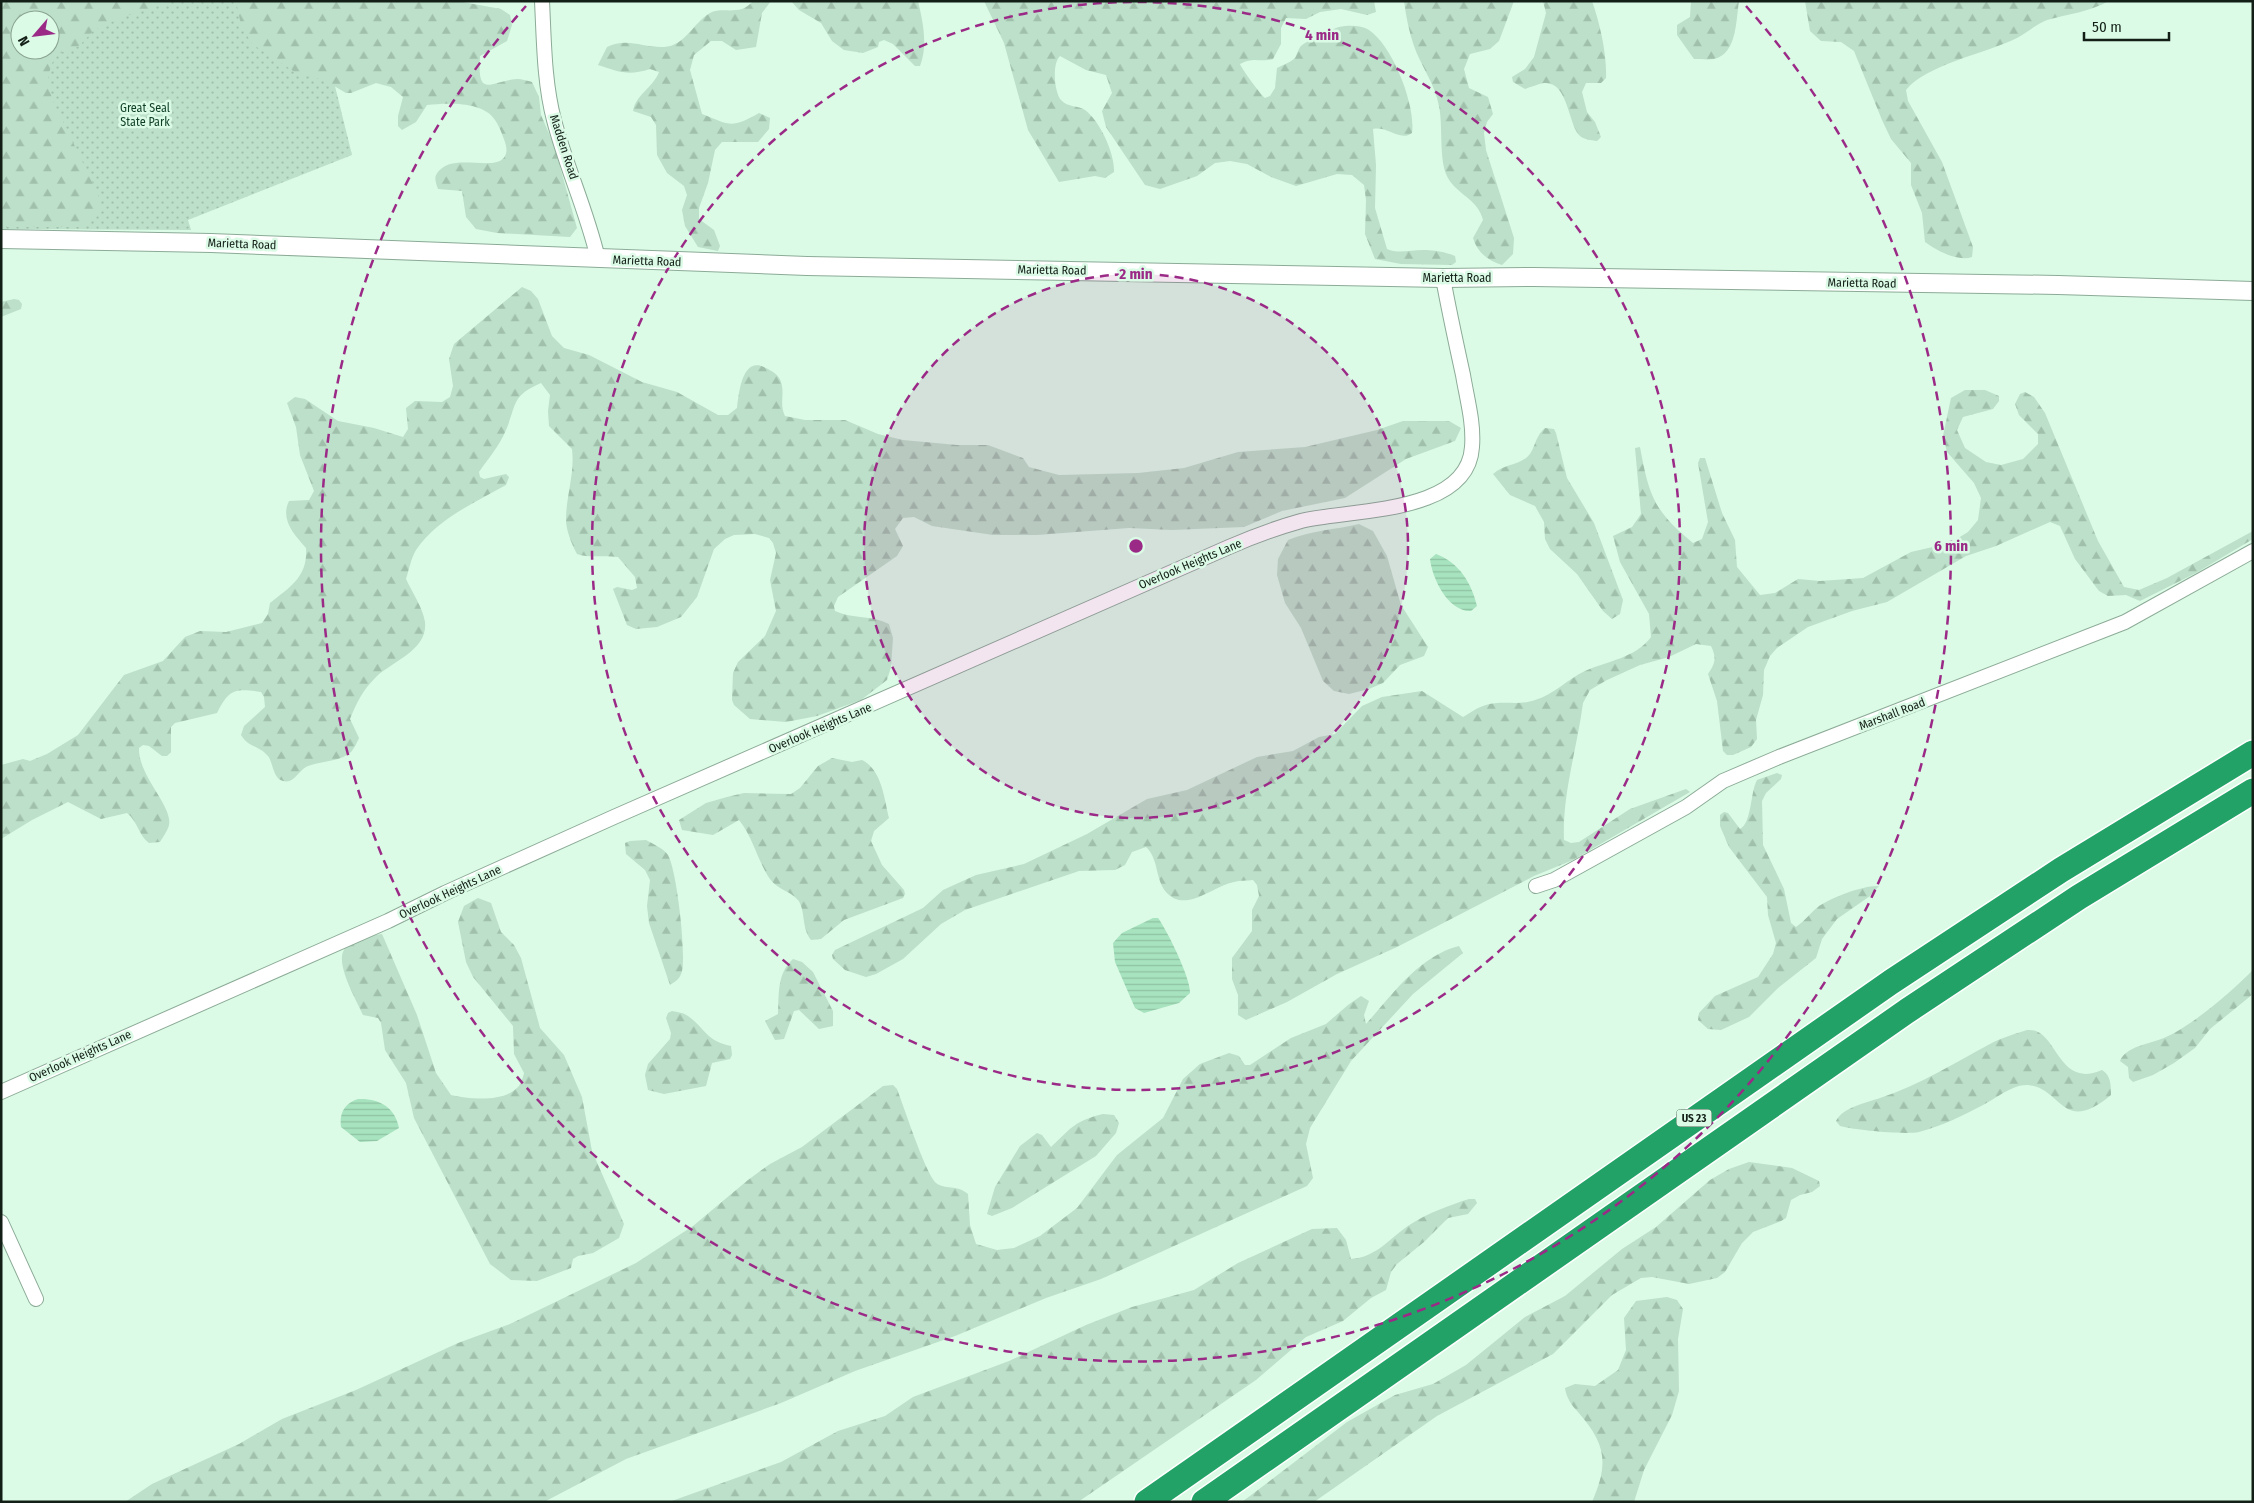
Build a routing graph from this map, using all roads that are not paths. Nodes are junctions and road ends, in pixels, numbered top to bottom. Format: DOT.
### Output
graph roads {
  1 [pos="542,1"];
  2 [pos="1,239"];
  3 [pos="598,259"];
  4 [pos="1443,278"];
  5 [pos="2253,291"];
  6 [pos="2253,551"];
  7 [pos="2253,753"];
  8 [pos="2253,791"];
  9 [pos="1536,886"];
  10 [pos="1,1092"];
  11 [pos="1,1222"];
  12 [pos="36,1299"];
  13 [pos="1147,1502"];
  14 [pos="1204,1502"];
  1 -- 3 [label="street, Madden Road"];
  2 -- 3 [label="street, Marietta Road"];
  3 -- 4 [label="street, Marietta Road"];
  4 -- 5 [label="street, Marietta Road"];
  4 -- 10 [label="street, Overlook Heights Lane"];
  6 -- 9 [label="street, Marshall Road"];
  7 -- 13 [label="highway, US 23"];
  8 -- 14 [label="highway, US 23"];
  11 -- 12 [label="street"];
}
